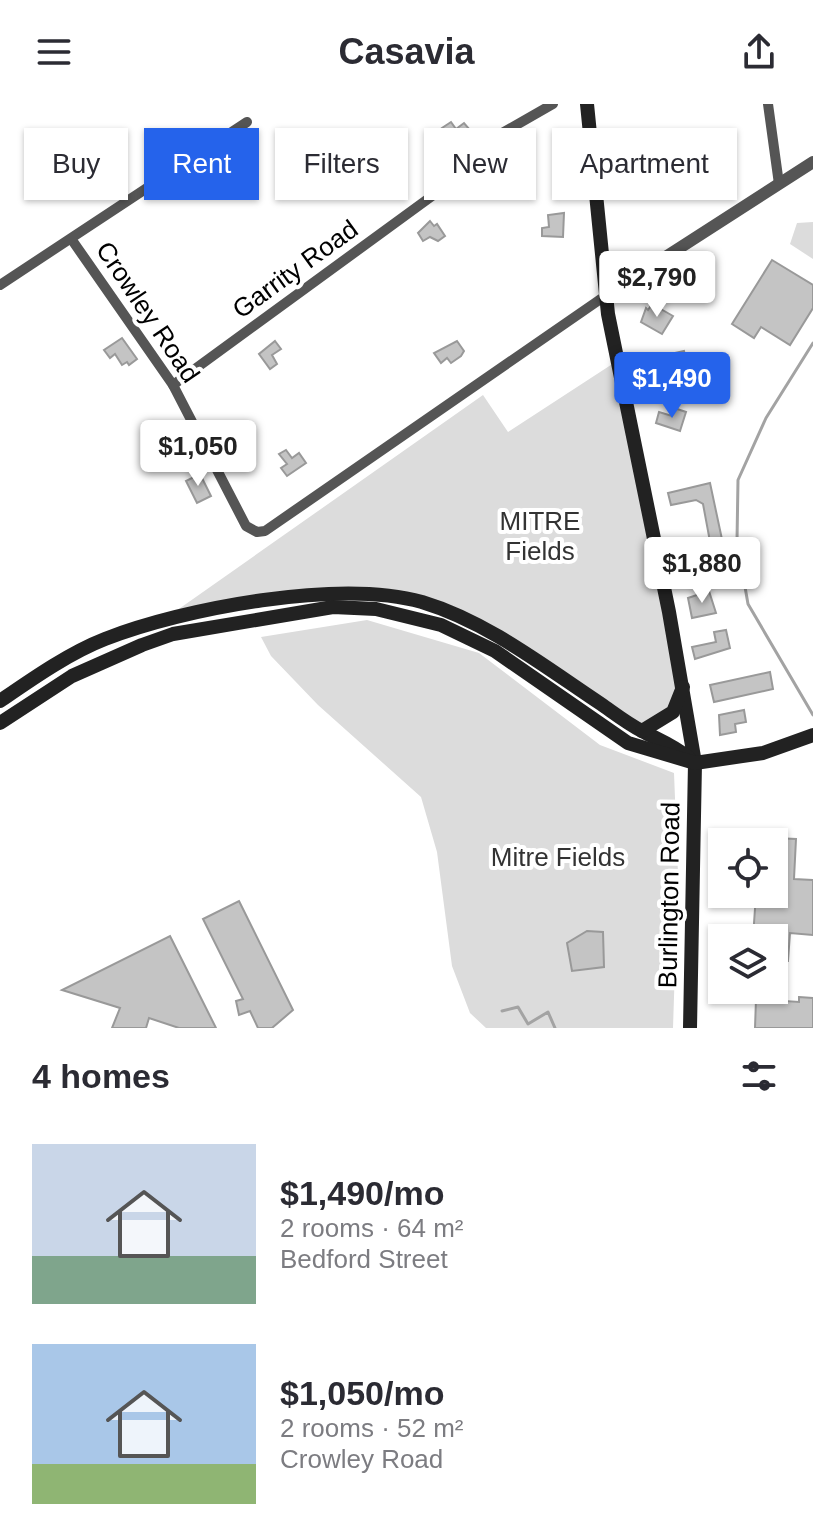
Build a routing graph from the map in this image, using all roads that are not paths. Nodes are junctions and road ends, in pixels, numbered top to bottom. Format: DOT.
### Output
graph roads {
  1 [pos="553,104"];
  2 [pos="587,104"];
  3 [pos="768,104"];
  4 [pos="247,122"];
  5 [pos="813,162"];
  6 [pos="779,184"];
  7 [pos="72,240"];
  8 [pos="0,285"];
  9 [pos="605,296"];
  10 [pos="173,385"];
  11 [pos="683,687"];
  12 [pos="0,701"];
  13 [pos="0,723"];
  14 [pos="642,731"];
  15 [pos="809,737"];
  16 [pos="695,763"];
  17 [pos="690,1028"];
  1 -- 10 [label="street, Garrity Road"];
  2 -- 9 [label="main road, Burlington Road"];
  3 -- 6 [label="street"];
  4 -- 7 [label="street"];
  5 -- 6 [label="street"];
  6 -- 9 [label="street"];
  7 -- 8 [label="street"];
  7 -- 10 [label="street, Crowley Road"];
  9 -- 10 [label="street, Crowley Road"];
  9 -- 11 [label="main road, Burlington Road"];
  11 -- 14 [label="main road"];
  11 -- 16 [label="main road, Burlington Road"];
  12 -- 14 [label="main road"];
  13 -- 16 [label="main road"];
  14 -- 16 [label="main road"];
  15 -- 16 [label="main road"];
  16 -- 17 [label="main road, Burlington Road"];
}
